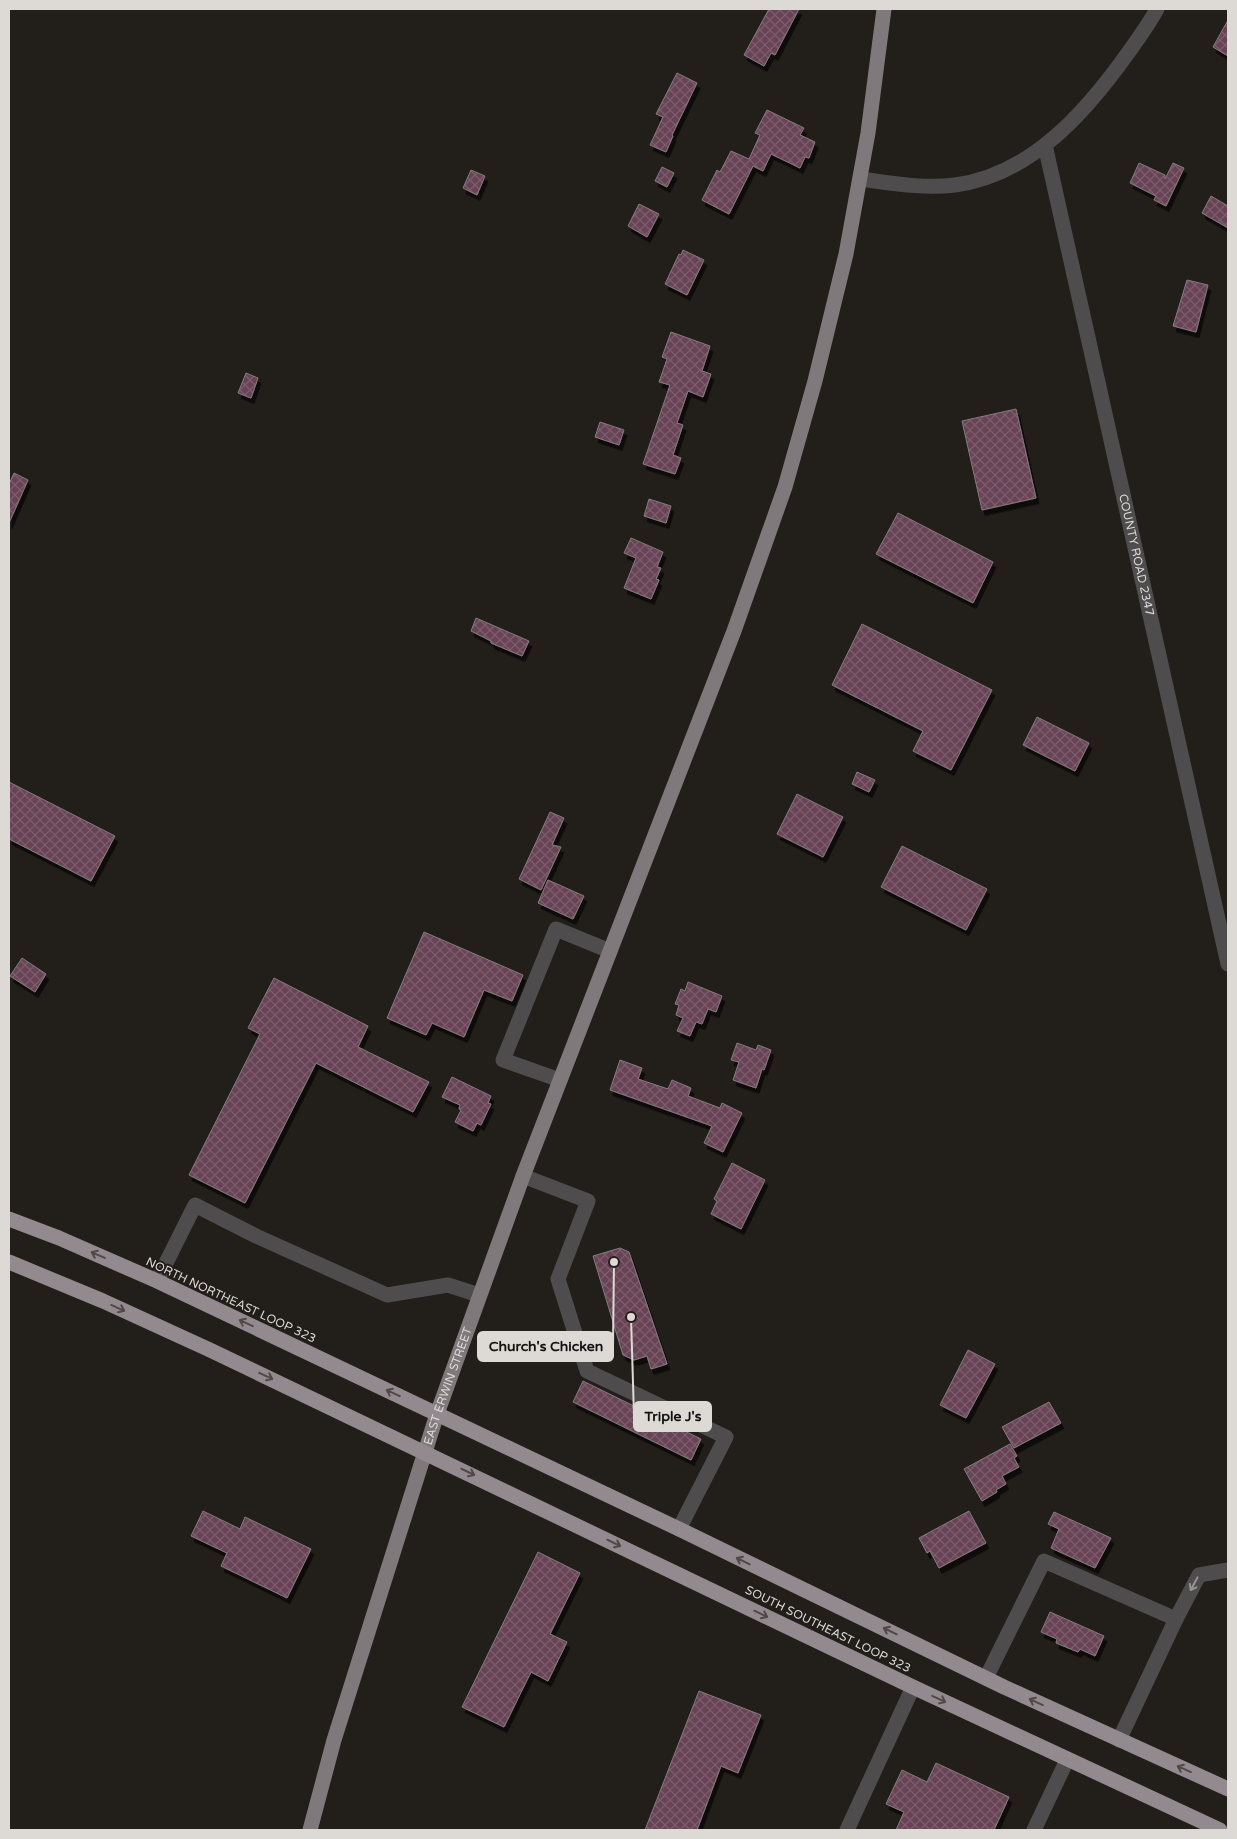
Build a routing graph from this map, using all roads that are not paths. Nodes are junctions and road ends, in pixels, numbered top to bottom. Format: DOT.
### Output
graph roads {
  1 [pos="884,9"];
  2 [pos="1157,9"];
  3 [pos="1045,145"];
  4 [pos="860,179"];
  5 [pos="610,951"];
  6 [pos="1228,964"];
  7 [pos="560,1080"];
  8 [pos="523,1176"];
  9 [pos="9,1219"];
  10 [pos="9,1262"];
  11 [pos="157,1281"];
  12 [pos="479,1295"];
  13 [pos="437,1414"];
  14 [pos="424,1451"];
  15 [pos="679,1529"];
  16 [pos="1228,1570"];
  17 [pos="1176,1619"];
  18 [pos="986,1678"];
  19 [pos="913,1687"];
  20 [pos="1120,1740"];
  21 [pos="1067,1760"];
  22 [pos="1228,1790"];
  23 [pos="310,1830"];
  24 [pos="847,1830"];
  25 [pos="1034,1830"];
  26 [pos="1220,1830"];
  1 -- 4 [label="main road, EAST ERWIN STREET"];
  2 -- 3 [label="street"];
  3 -- 4 [label="street"];
  3 -- 6 [label="street, COUNTY ROAD 2347"];
  4 -- 5 [label="main road, EAST ERWIN STREET"];
  5 -- 7 [label="main road, EAST ERWIN STREET"];
  5 -- 7 [label="street"];
  7 -- 8 [label="main road, EAST ERWIN STREET"];
  8 -- 12 [label="main road, EAST ERWIN STREET"];
  8 -- 15 [label="street"];
  11 -- 9 [label="highway, NORTH NORTHEAST LOOP 323, one-way"];
  10 -- 14 [label="highway, one-way"];
  11 -- 12 [label="street"];
  13 -- 11 [label="highway, NORTH NORTHEAST LOOP 323, one-way"];
  12 -- 13 [label="main road, EAST ERWIN STREET"];
  13 -- 14 [label="main road, EAST ERWIN STREET"];
  13 -- 15 [label="highway, SOUTH SOUTHEAST LOOP 323"];
  14 -- 19 [label="highway, SOUTH SOUTHEAST LOOP 323, one-way"];
  14 -- 23 [label="main road, EAST ERWIN STREET"];
  18 -- 15 [label="highway, SOUTH SOUTHEAST LOOP 323, one-way"];
  16 -- 17 [label="street, one-way"];
  17 -- 18 [label="street"];
  17 -- 20 [label="street"];
  20 -- 18 [label="highway, SOUTH SOUTHEAST LOOP 323, one-way"];
  19 -- 21 [label="highway, SOUTH SOUTHEAST LOOP 323, one-way"];
  19 -- 24 [label="street"];
  22 -- 20 [label="highway, SOUTH SOUTHEAST LOOP 323, one-way"];
  21 -- 25 [label="street"];
  21 -- 26 [label="highway, SOUTH SOUTHEAST LOOP 323"];
}
